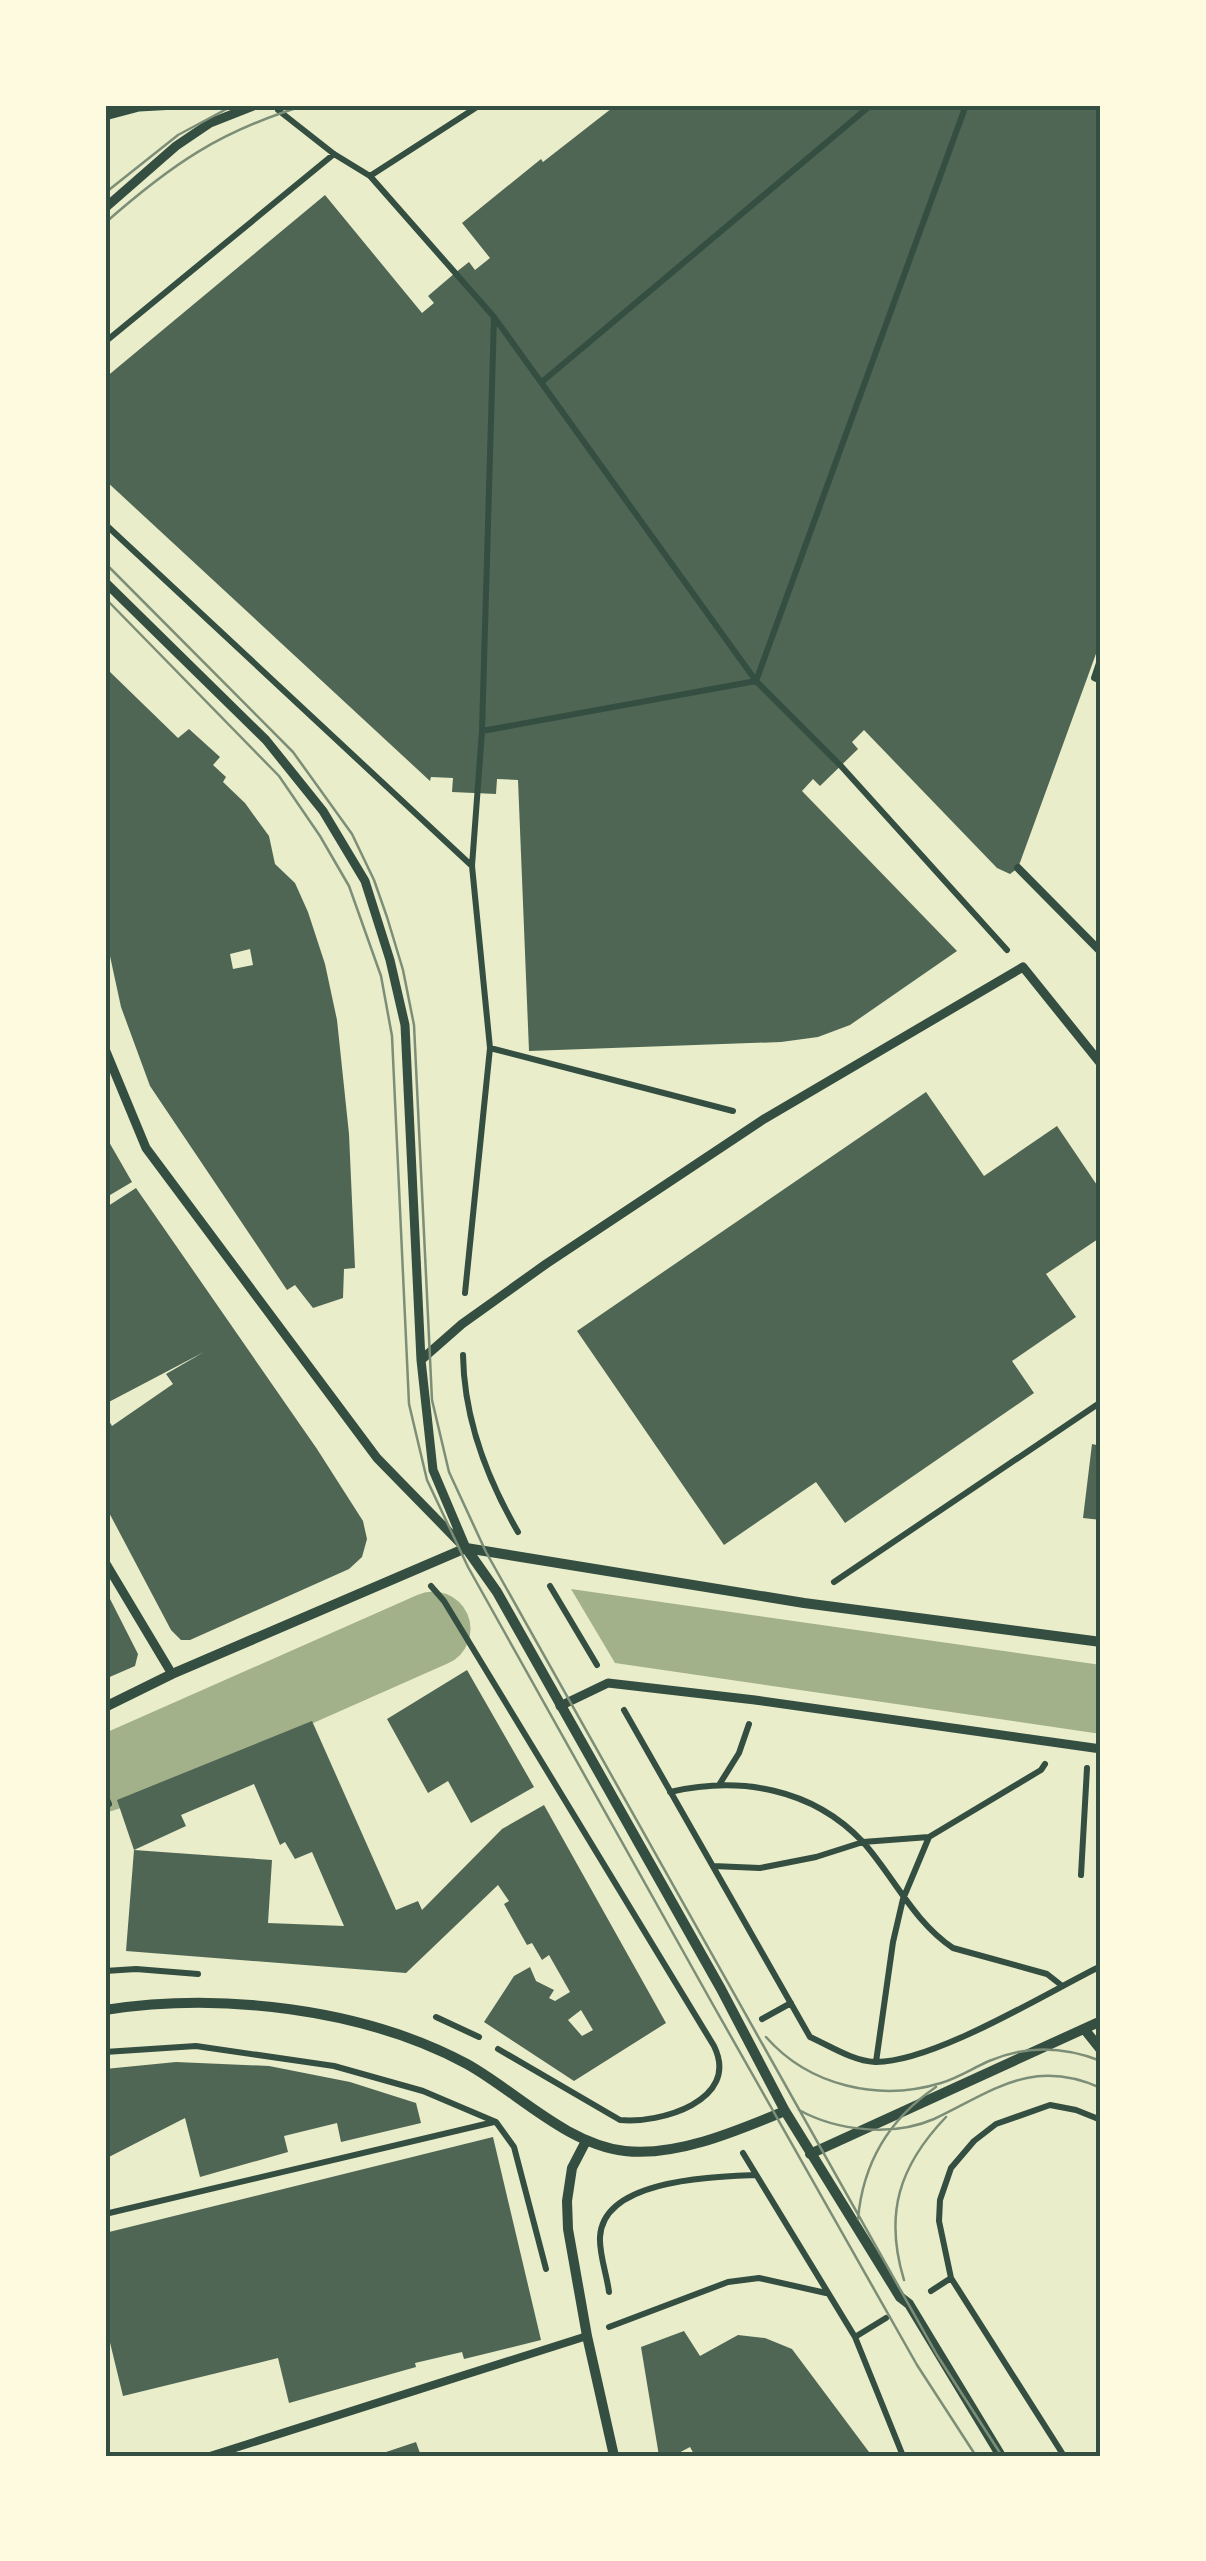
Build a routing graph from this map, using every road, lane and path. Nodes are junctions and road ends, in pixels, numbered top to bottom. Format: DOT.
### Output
graph roads {
  1 [pos="176,105"];
  2 [pos="256,105"];
  3 [pos="274,105"];
  4 [pos="480,105"];
  5 [pos="871,105"];
  6 [pos="966,105"];
  7 [pos="139,106"];
  8 [pos="105,116"];
  9 [pos="334,154"];
  10 [pos="370,176"];
  11 [pos="105,208"];
  12 [pos="494,317"];
  13 [pos="105,342"];
  14 [pos="543,381"];
  15 [pos="105,524"];
  16 [pos="105,582"];
  17 [pos="1101,658"];
  18 [pos="1097,679"];
  19 [pos="756,681"];
  20 [pos="482,732"];
  21 [pos="472,866"];
  22 [pos="1018,868"];
  23 [pos="1101,952"];
  24 [pos="1023,967"];
  25 [pos="490,1048"];
  26 [pos="105,1050"];
  27 [pos="1101,1064"];
  28 [pos="764,1119"];
  29 [pos="462,1324"];
  30 [pos="421,1360"];
  31 [pos="1101,1402"];
  32 [pos="466,1548"];
  33 [pos="533,1559"];
  34 [pos="105,1562"];
  35 [pos="413,1573"];
  36 [pos="553,1591"];
  37 [pos="804,1603"];
  38 [pos="1101,1642"];
  39 [pos="172,1674"];
  40 [pos="608,1683"];
  41 [pos="756,1700"];
  42 [pos="105,1706"];
  43 [pos="560,1706"];
  44 [pos="1047,1743"];
  45 [pos="1101,1749"];
  46 [pos="719,1786"];
  47 [pos="670,1792"];
  48 [pos="1085,1795"];
  49 [pos="105,1796"];
  50 [pos="107,1805"];
  51 [pos="929,1837"];
  52 [pos="862,1842"];
  53 [pos="712,1866"];
  54 [pos="1081,1875"];
  55 [pos="903,1898"];
  56 [pos="1101,1966"];
  57 [pos="1061,1986"];
  58 [pos="105,2010"];
  59 [pos="1101,2021"];
  60 [pos="1085,2030"];
  61 [pos="1101,2050"];
  62 [pos="105,2052"];
  63 [pos="876,2062"];
  64 [pos="532,2068"];
  65 [pos="786,2111"];
  66 [pos="1101,2120"];
  67 [pos="586,2141"];
  68 [pos="810,2154"];
  69 [pos="105,2214"];
  70 [pos="828,2294"];
  71 [pos="610,2296"];
  72 [pos="612,2310"];
  73 [pos="615,2325"];
  74 [pos="587,2336"];
  75 [pos="210,2456"];
  76 [pos="614,2456"];
  77 [pos="902,2456"];
  78 [pos="1002,2456"];
  79 [pos="1064,2456"];
  1 -- 7 [label="street"];
  2 -- 11 [label="street"];
  3 -- 9 [label="path"];
  4 -- 10 [label="path"];
  5 -- 14 [label="path"];
  6 -- 19 [label="path"];
  7 -- 8 [label="street"];
  9 -- 10 [label="path"];
  9 -- 13 [label="path"];
  10 -- 12 [label="path"];
  12 -- 14 [label="path"];
  12 -- 20 [label="path"];
  14 -- 19 [label="path"];
  15 -- 21 [label="path"];
  16 -- 30 [label="street"];
  17 -- 18 [label="path"];
  19 -- 20 [label="path"];
  19 -- 24 [label="path"];
  20 -- 21 [label="path"];
  21 -- 25 [label="path"];
  22 -- 23 [label="lane"];
  24 -- 27 [label="street"];
  24 -- 28 [label="street"];
  25 -- 28 [label="path"];
  25 -- 29 [label="path"];
  26 -- 32 [label="street"];
  28 -- 29 [label="street"];
  29 -- 30 [label="street"];
  29 -- 33 [label="path"];
  30 -- 32 [label="street"];
  31 -- 37 [label="path"];
  32 -- 33 [label="street"];
  32 -- 35 [label="street"];
  32 -- 43 [label="street"];
  33 -- 37 [label="street"];
  34 -- 39 [label="street"];
  35 -- 39 [label="street"];
  35 -- 64 [label="path"];
  36 -- 40 [label="path"];
  37 -- 38 [label="street"];
  39 -- 42 [label="street"];
  40 -- 41 [label="street"];
  40 -- 43 [label="street"];
  40 -- 47 [label="path"];
  41 -- 44 [label="street"];
  41 -- 46 [label="path"];
  43 -- 65 [label="street"];
  44 -- 45 [label="street"];
  44 -- 51 [label="path"];
  46 -- 47 [label="path"];
  46 -- 52 [label="path"];
  47 -- 53 [label="path"];
  48 -- 54 [label="path"];
  49 -- 50 [label="path"];
  51 -- 52 [label="path"];
  51 -- 55 [label="path"];
  52 -- 53 [label="path"];
  52 -- 55 [label="path"];
  53 -- 63 [label="path"];
  55 -- 57 [label="path"];
  55 -- 63 [label="path"];
  56 -- 57 [label="path"];
  57 -- 63 [label="path"];
  58 -- 67 [label="street"];
  59 -- 60 [label="street"];
  60 -- 61 [label="street"];
  60 -- 68 [label="street"];
  62 -- 69 [label="path"];
  65 -- 67 [label="street"];
  65 -- 68 [label="street"];
  66 -- 79 [label="path"];
  67 -- 74 [label="street"];
  68 -- 78 [label="street"];
  70 -- 71 [label="path"];
  70 -- 73 [label="path"];
  70 -- 77 [label="path"];
  72 -- 73 [label="path"];
  73 -- 74 [label="path"];
  74 -- 75 [label="lane"];
  74 -- 76 [label="street"];
}
